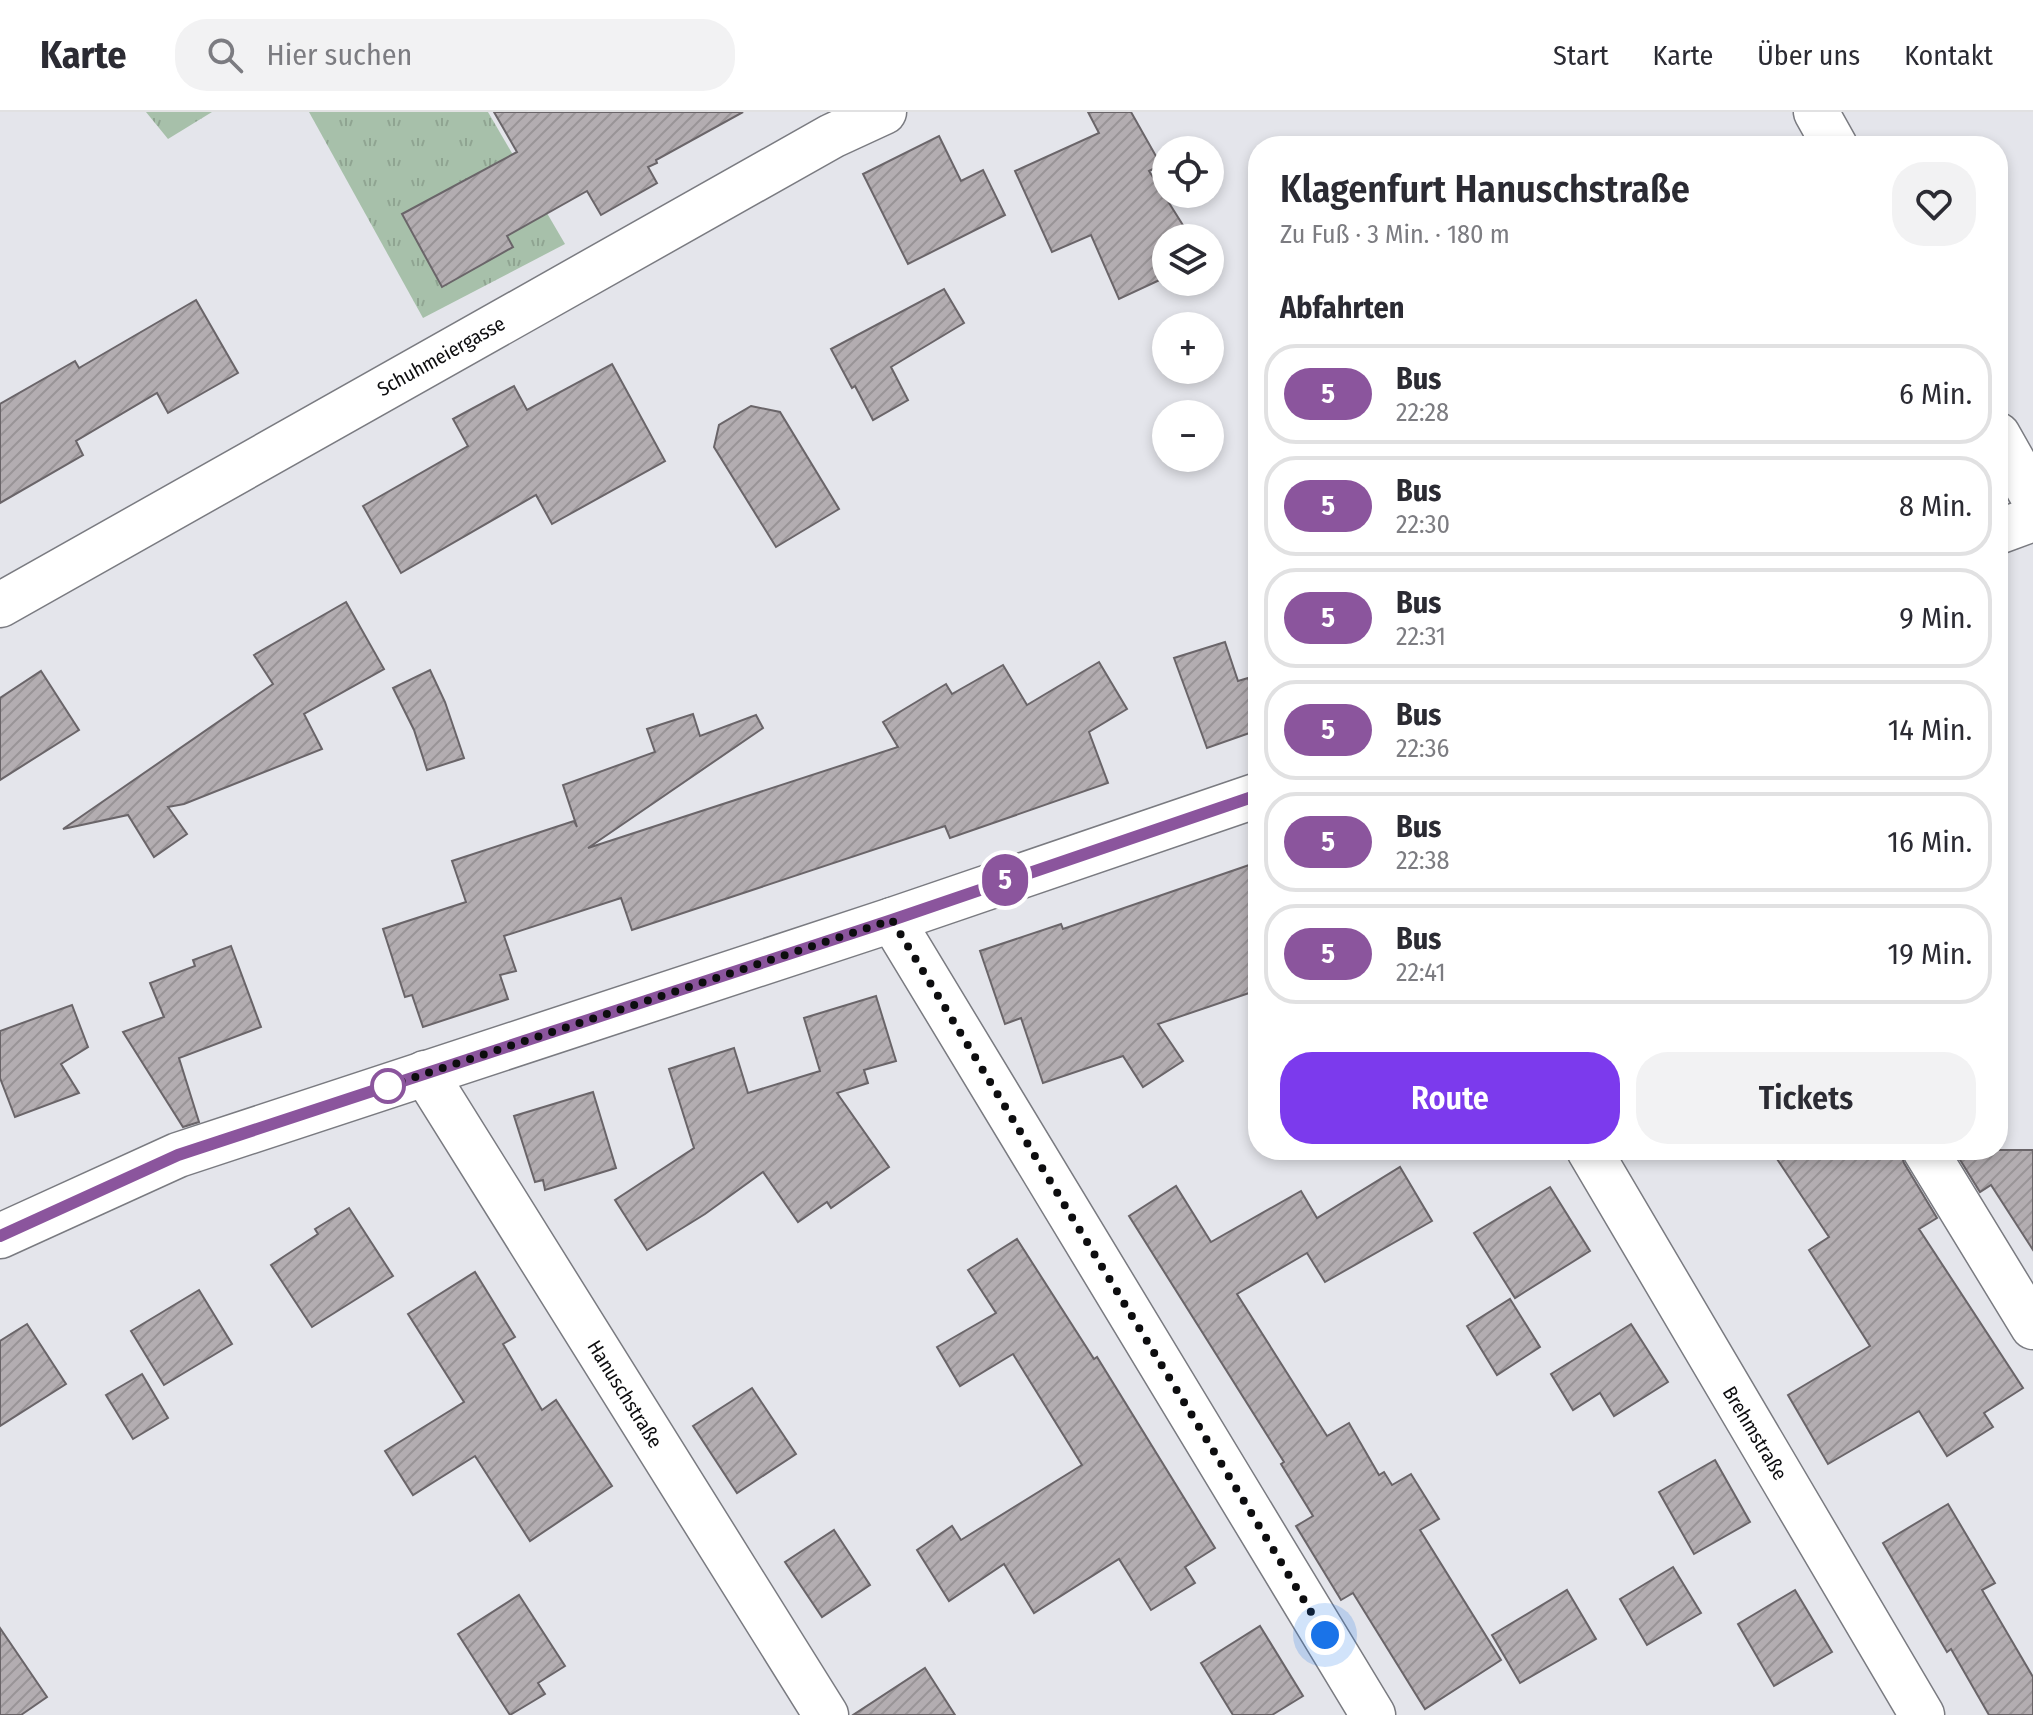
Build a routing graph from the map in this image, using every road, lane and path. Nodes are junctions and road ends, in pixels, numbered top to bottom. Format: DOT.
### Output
graph roads {
  1 [pos="884,112"];
  2 [pos="1816,112"];
  3 [pos="1829,136"];
  4 [pos="2008,453"];
  5 [pos="2033,497"];
  6 [pos="2033,519"];
  7 [pos="2008,528"];
  8 [pos="0,605"];
  9 [pos="1248,798"];
  10 [pos="892,920"];
  11 [pos="425,1073"];
  12 [pos="1595,1160"];
  13 [pos="1931,1160"];
  14 [pos="0,1236"];
  15 [pos="2033,1327"];
  16 [pos="826,1715"];
  17 [pos="1373,1715"];
  18 [pos="1922,1715"];
  1 -- 8 [label="street, Schuhmeiergasse"];
  2 -- 3 [label="street"];
  4 -- 5 [label="street"];
  6 -- 7 [label="street"];
  9 -- 10 [label="street"];
  10 -- 11 [label="street"];
  10 -- 17 [label="street"];
  11 -- 14 [label="street"];
  11 -- 16 [label="street, Hanuschstraße"];
  12 -- 18 [label="street, Brehmstraße"];
  13 -- 15 [label="street"];
}
